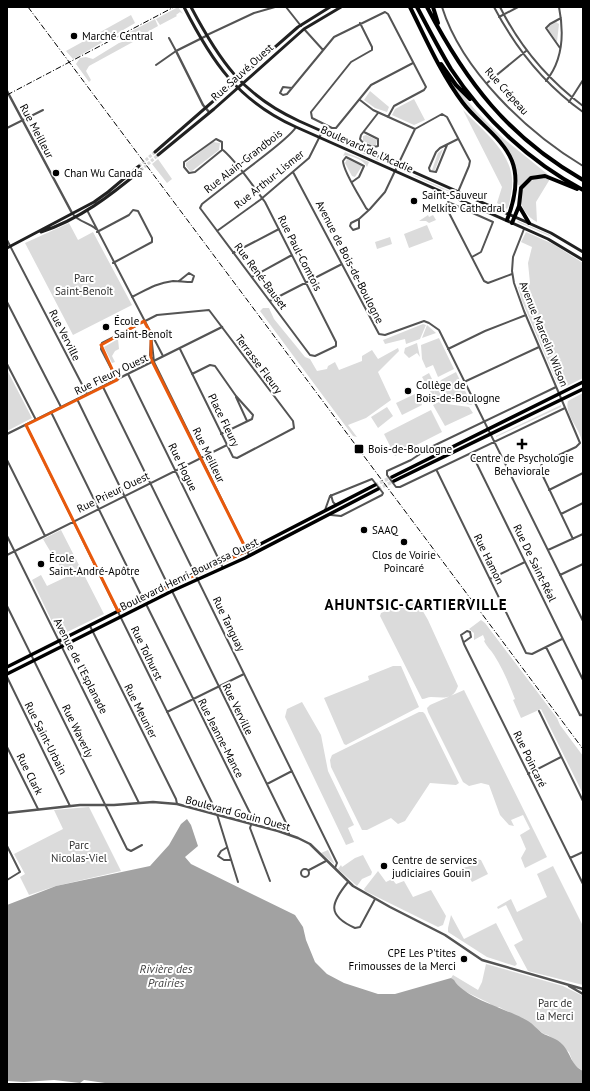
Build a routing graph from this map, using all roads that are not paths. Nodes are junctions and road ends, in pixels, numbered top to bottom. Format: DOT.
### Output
graph roads {
  1 [pos="184,7"];
  2 [pos="190,7"];
  3 [pos="260,7"];
  4 [pos="275,7"];
  5 [pos="286,7"];
  6 [pos="330,7"];
  7 [pos="341,7"];
  8 [pos="410,7"];
  9 [pos="417,7"];
  10 [pos="427,7"];
  11 [pos="433,7"];
  12 [pos="442,7"];
  13 [pos="494,7"];
  14 [pos="500,7"];
  15 [pos="518,7"];
  16 [pos="558,7"];
  17 [pos="261,10"];
  18 [pos="504,15"];
  19 [pos="499,17"];
  20 [pos="561,18"];
  21 [pos="360,23"];
  22 [pos="301,25"];
  23 [pos="304,29"];
  24 [pos="441,33"];
  25 [pos="206,36"];
  26 [pos="169,38"];
  27 [pos="200,39"];
  28 [pos="560,48"];
  29 [pos="323,50"];
  30 [pos="176,51"];
  31 [pos="526,51"];
  32 [pos="522,54"];
  33 [pos="435,56"];
  34 [pos="413,63"];
  35 [pos="156,65"];
  36 [pos="549,77"];
  37 [pos="238,79"];
  38 [pos="546,80"];
  39 [pos="583,80"];
  40 [pos="487,83"];
  41 [pos="233,84"];
  42 [pos="243,84"];
  43 [pos="238,88"];
  44 [pos="292,88"];
  45 [pos="7,91"];
  46 [pos="572,97"];
  47 [pos="359,99"];
  48 [pos="569,102"];
  49 [pos="583,106"];
  50 [pos="206,108"];
  51 [pos="43,110"];
  52 [pos="209,112"];
  53 [pos="583,112"];
  54 [pos="378,113"];
  55 [pos="388,117"];
  56 [pos="23,120"];
  57 [pos="492,121"];
  58 [pos="296,127"];
  59 [pos="7,128"];
  60 [pos="415,129"];
  61 [pos="322,132"];
  62 [pos="364,132"];
  63 [pos="320,137"];
  64 [pos="458,139"];
  65 [pos="447,145"];
  66 [pos="223,150"];
  67 [pos="155,152"];
  68 [pos="158,155"];
  69 [pos="398,165"];
  70 [pos="139,166"];
  71 [pos="583,166"];
  72 [pos="141,170"];
  73 [pos="396,171"];
  74 [pos="293,172"];
  75 [pos="242,173"];
  76 [pos="583,180"];
  77 [pos="352,182"];
  78 [pos="583,191"];
  79 [pos="458,192"];
  80 [pos="262,198"];
  81 [pos="519,206"];
  82 [pos="200,207"];
  83 [pos="88,210"];
  84 [pos="368,211"];
  85 [pos="72,213"];
  86 [pos="509,214"];
  87 [pos="75,217"];
  88 [pos="515,217"];
  89 [pos="359,219"];
  90 [pos="507,220"];
  91 [pos="512,223"];
  92 [pos="529,223"];
  93 [pos="524,228"];
  94 [pos="279,229"];
  95 [pos="217,231"];
  96 [pos="97,232"];
  97 [pos="35,233"];
  98 [pos="7,240"];
  99 [pos="567,241"];
  100 [pos="9,247"];
  101 [pos="564,247"];
  102 [pos="583,252"];
  103 [pos="233,253"];
  104 [pos="292,255"];
  105 [pos="472,257"];
  106 [pos="583,260"];
  107 [pos="114,263"];
  108 [pos="342,264"];
  109 [pos="512,274"];
  110 [pos="252,277"];
  111 [pos="179,281"];
  112 [pos="306,282"];
  113 [pos="132,297"];
  114 [pos="270,301"];
  115 [pos="7,302"];
  116 [pos="526,315"];
  117 [pos="144,321"];
  118 [pos="222,328"];
  119 [pos="151,334"];
  120 [pos="539,347"];
  121 [pos="180,349"];
  122 [pos="448,349"];
  123 [pos="310,355"];
  124 [pos="164,357"];
  125 [pos="154,362"];
  126 [pos="7,364"];
  127 [pos="128,374"];
  128 [pos="192,374"];
  129 [pos="117,380"];
  130 [pos="464,382"];
  131 [pos="583,382"];
  132 [pos="103,387"];
  133 [pos="556,387"];
  134 [pos="583,390"];
  135 [pos="88,394"];
  136 [pos="559,394"];
  137 [pos="236,396"];
  138 [pos="77,399"];
  139 [pos="562,399"];
  140 [pos="61,407"];
  141 [pos="565,408"];
  142 [pos="52,412"];
  143 [pos="36,420"];
  144 [pos="247,421"];
  145 [pos="484,422"];
  146 [pos="26,425"];
  147 [pos="295,427"];
  148 [pos="488,430"];
  149 [pos="7,434"];
  150 [pos="221,434"];
  151 [pos="490,434"];
  152 [pos="495,442"];
  153 [pos="227,445"];
  154 [pos="472,454"];
  155 [pos="201,457"];
  156 [pos="7,460"];
  157 [pos="175,471"];
  158 [pos="437,471"];
  159 [pos="583,473"];
  160 [pos="392,477"];
  161 [pos="394,481"];
  162 [pos="150,483"];
  163 [pos="375,485"];
  164 [pos="378,489"];
  165 [pos="549,490"];
  166 [pos="332,494"];
  167 [pos="125,496"];
  168 [pos="583,503"];
  169 [pos="336,504"];
  170 [pos="99,508"];
  171 [pos="339,508"];
  172 [pos="324,511"];
  173 [pos="328,514"];
  174 [pos="344,514"];
  175 [pos="561,514"];
  176 [pos="73,521"];
  177 [pos="583,534"];
  178 [pos="7,536"];
  179 [pos="45,536"];
  180 [pos="573,539"];
  181 [pos="548,550"];
  182 [pos="14,551"];
  183 [pos="247,551"];
  184 [pos="7,555"];
  185 [pos="249,555"];
  186 [pos="220,562"];
  187 [pos="525,562"];
  188 [pos="583,564"];
  189 [pos="223,568"];
  190 [pos="195,573"];
  191 [pos="560,575"];
  192 [pos="197,579"];
  193 [pos="490,579"];
  194 [pos="169,586"];
  195 [pos="172,591"];
  196 [pos="143,598"];
  197 [pos="146,604"];
  198 [pos="7,606"];
  199 [pos="118,611"];
  200 [pos="120,617"];
  201 [pos="583,620"];
  202 [pos="90,625"];
  203 [pos="93,631"];
  204 [pos="562,638"];
  205 [pos="59,641"];
  206 [pos="464,642"];
  207 [pos="62,646"];
  208 [pos="546,647"];
  209 [pos="32,655"];
  210 [pos="34,660"];
  211 [pos="7,667"];
  212 [pos="7,674"];
  213 [pos="244,674"];
  214 [pos="7,677"];
  215 [pos="583,680"];
  216 [pos="218,687"];
  217 [pos="193,699"];
  218 [pos="539,711"];
  219 [pos="167,712"];
  220 [pos="582,715"];
  221 [pos="7,747"];
  222 [pos="561,757"];
  223 [pos="292,772"];
  224 [pos="528,774"];
  225 [pos="267,784"];
  226 [pos="583,801"];
  227 [pos="139,803"];
  228 [pos="176,804"];
  229 [pos="106,805"];
  230 [pos="70,806"];
  231 [pos="38,809"];
  232 [pos="7,813"];
  233 [pos="217,816"];
  234 [pos="252,824"];
  235 [pos="289,834"];
  236 [pos="142,845"];
  237 [pos="7,846"];
  238 [pos="226,848"];
  239 [pos="583,852"];
  240 [pos="570,858"];
  241 [pos="230,860"];
  242 [pos="326,860"];
  243 [pos="334,868"];
  244 [pos="309,870"];
  245 [pos="7,880"];
  246 [pos="270,881"];
  247 [pos="238,882"];
  248 [pos="348,882"];
  249 [pos="583,884"];
  250 [pos="375,899"];
  251 [pos="567,985"];
  252 [pos="583,989"];
  253 [pos="583,994"];
  1 -- 27 [label="main road, Boulevard de l'Acadie"];
  2 -- 25 [label="main road, Boulevard de l'Acadie"];
  3 -- 17 [label="street"];
  4 -- 17 [label="street"];
  5 -- 22 [label="street"];
  6 -- 22 [label="main road, Rue Sauvé Ouest"];
  7 -- 23 [label="main road, Rue Sauvé Ouest"];
  8 -- 33 [label="highway"];
  9 -- 57 [label="highway"];
  10 -- 24 [label="highway"];
  11 -- 24 [label="highway"];
  12 -- 40 [label="street, Rue Crépeau"];
  13 -- 19 [label="street"];
  14 -- 18 [label="street"];
  15 -- 18 [label="street"];
  16 -- 20 [label="street"];
  17 -- 25 [label="street"];
  18 -- 19 [label="street"];
  18 -- 31 [label="street"];
  19 -- 32 [label="street"];
  20 -- 28 [label="street"];
  20 -- 28 [label="street"];
  21 -- 29 [label="street"];
  21 -- 34 [label="street"];
  21 -- 47 [label="street"];
  22 -- 23 [label="street"];
  22 -- 37 [label="main road, Rue Sauvé Ouest"];
  23 -- 29 [label="street"];
  23 -- 42 [label="main road, Rue Sauvé Ouest"];
  24 -- 76 [label="highway"];
  25 -- 27 [label="street"];
  25 -- 37 [label="main road, Boulevard de l'Acadie"];
  26 -- 30 [label="street"];
  27 -- 30 [label="street"];
  27 -- 41 [label="main road, Boulevard de l'Acadie"];
  28 -- 36 [label="street"];
  29 -- 44 [label="street"];
  30 -- 35 [label="street"];
  30 -- 50 [label="street"];
  31 -- 32 [label="street"];
  31 -- 36 [label="street"];
  32 -- 38 [label="street"];
  32 -- 40 [label="street"];
  33 -- 57 [label="highway"];
  33 -- 86 [label="highway"];
  34 -- 47 [label="street"];
  34 -- 55 [label="street"];
  36 -- 38 [label="street"];
  36 -- 46 [label="street"];
  37 -- 41 [label="main road, Rue Sauvé Ouest"];
  37 -- 42 [label="main road, Boulevard de l'Acadie"];
  38 -- 48 [label="street"];
  39 -- 46 [label="street"];
  40 -- 71 [label="street, Rue Crépeau"];
  41 -- 43 [label="main road, Boulevard de l'Acadie"];
  41 -- 50 [label="main road, Rue Sauvé Ouest"];
  42 -- 43 [label="main road, Rue Sauvé Ouest"];
  42 -- 61 [label="main road, Boulevard de l'Acadie"];
  43 -- 52 [label="main road, Rue Sauvé Ouest"];
  43 -- 58 [label="main road, Boulevard de l'Acadie"];
  44 -- 44 [label="street"];
  45 -- 56 [label="street, Rue Meilleur"];
  46 -- 48 [label="street"];
  46 -- 49 [label="street"];
  47 -- 54 [label="street"];
  48 -- 53 [label="street"];
  50 -- 52 [label="street"];
  50 -- 67 [label="main road, Rue Sauvé Ouest"];
  51 -- 56 [label="street"];
  52 -- 68 [label="main road, Rue Sauvé Ouest"];
  54 -- 55 [label="street"];
  54 -- 62 [label="street"];
  55 -- 60 [label="street"];
  56 -- 59 [label="street"];
  56 -- 85 [label="street, Rue Meilleur"];
  57 -- 78 [label="highway"];
  58 -- 63 [label="main road, Boulevard de l'Acadie"];
  58 -- 75 [label="street, Rue Alain-Grandbois"];
  60 -- 64 [label="street"];
  60 -- 69 [label="street"];
  61 -- 63 [label="street, Rue Arthur-Lismer"];
  61 -- 69 [label="main road, Boulevard de l'Acadie"];
  62 -- 62 [label="street"];
  63 -- 73 [label="main road, Boulevard de l'Acadie"];
  63 -- 74 [label="street, Rue Arthur-Lismer"];
  64 -- 65 [label="street"];
  64 -- 79 [label="street"];
  65 -- 65 [label="street"];
  66 -- 66 [label="street, Rue Paul-Comtois"];
  66 -- 75 [label="street, Rue Paul-Comtois"];
  69 -- 73 [label="street"];
  69 -- 79 [label="main road, Boulevard de l'Acadie"];
  70 -- 85 [label="main road"];
  72 -- 83 [label="main road"];
  73 -- 84 [label="street"];
  73 -- 90 [label="main road, Boulevard de l'Acadie"];
  74 -- 80 [label="street, Rue Arthur-Lismer"];
  74 -- 108 [label="street, Avenue de Bois-de-Boulogne"];
  75 -- 80 [label="street, Rue Paul-Comtois"];
  75 -- 82 [label="street, Rue Alain-Grandbois"];
  77 -- 77 [label="street"];
  77 -- 84 [label="street"];
  78 -- 81 [label="highway"];
  79 -- 86 [label="main road, Boulevard de l'Acadie"];
  80 -- 94 [label="street, Rue Paul-Comtois"];
  80 -- 95 [label="street, Rue Arthur-Lismer"];
  81 -- 88 [label="highway"];
  81 -- 92 [label="highway"];
  82 -- 95 [label="street, Rue René-Bauset"];
  83 -- 87 [label="main road"];
  83 -- 96 [label="street, Rue Meilleur"];
  84 -- 89 [label="street"];
  85 -- 87 [label="street, Rue Meilleur"];
  85 -- 97 [label="main road"];
  86 -- 88 [label="main road, Boulevard de l'Acadie"];
  86 -- 90 [label="highway"];
  87 -- 96 [label="street, Rue Meilleur"];
  87 -- 97 [label="main road"];
  88 -- 91 [label="highway"];
  88 -- 92 [label="main road, Boulevard de l'Acadie"];
  89 -- 89 [label="street"];
  90 -- 91 [label="main road, Boulevard de l'Acadie"];
  91 -- 93 [label="main road, Boulevard de l'Acadie"];
  92 -- 99 [label="main road, Boulevard de l'Acadie"];
  93 -- 101 [label="main road, Boulevard de l'Acadie"];
  93 -- 109 [label="street, Avenue Marcelin Wilson"];
  94 -- 103 [label="street"];
  94 -- 104 [label="street, Rue Paul-Comtois"];
  95 -- 103 [label="street, Rue René-Bauset"];
  96 -- 107 [label="street, Rue Meilleur"];
  96 -- 107 [label="street"];
  97 -- 100 [label="main road"];
  98 -- 100 [label="street, Rue Verville"];
  99 -- 101 [label="main road"];
  99 -- 102 [label="main road, Boulevard de l'Acadie"];
  100 -- 135 [label="street, Rue Verville"];
  101 -- 106 [label="main road, Boulevard de l'Acadie"];
  103 -- 110 [label="street, Rue René-Bauset"];
  104 -- 110 [label="street"];
  104 -- 112 [label="street, Rue Paul-Comtois"];
  105 -- 105 [label="street"];
  105 -- 109 [label="street"];
  107 -- 113 [label="street, Rue Meilleur"];
  108 -- 112 [label="street"];
  108 -- 122 [label="street, Avenue de Bois-de-Boulogne"];
  109 -- 116 [label="street, Avenue Marcelin Wilson"];
  110 -- 114 [label="street, Rue René-Bauset"];
  111 -- 111 [label="street"];
  111 -- 113 [label="street"];
  112 -- 114 [label="street"];
  112 -- 123 [label="street, Rue Paul-Comtois"];
  113 -- 117 [label="street, Rue Meilleur"];
  114 -- 123 [label="street, Rue René-Bauset"];
  115 -- 140 [label="street"];
  116 -- 120 [label="street, Avenue Marcelin Wilson"];
  116 -- 122 [label="street"];
  117 -- 118 [label="street, Terrasse Fleury"];
  117 -- 119 [label="street, Rue Meilleur"];
  117 -- 129 [label="street"];
  118 -- 121 [label="street, Rue Fleury Ouest"];
  118 -- 147 [label="street, Terrasse Fleury"];
  119 -- 124 [label="street, Rue Meilleur"];
  119 -- 125 [label="street, Rue Meilleur"];
  120 -- 130 [label="street"];
  120 -- 133 [label="street, Avenue Marcelin Wilson"];
  121 -- 124 [label="street, Rue Fleury Ouest"];
  121 -- 128 [label="street, Place Fleury"];
  122 -- 130 [label="street, Avenue de Bois-de-Boulogne"];
  124 -- 125 [label="street, Rue Fleury Ouest"];
  125 -- 127 [label="street, Rue Fleury Ouest"];
  125 -- 155 [label="street, Rue Meilleur"];
  126 -- 143 [label="street"];
  127 -- 129 [label="street, Rue Fleury Ouest"];
  127 -- 157 [label="street, Rue Hogue"];
  128 -- 137 [label="street"];
  128 -- 150 [label="street, Place Fleury"];
  129 -- 132 [label="street, Rue Fleury Ouest"];
  130 -- 145 [label="street, Avenue de Bois-de-Boulogne"];
  131 -- 136 [label="main road"];
  132 -- 135 [label="street, Rue Fleury Ouest"];
  132 -- 162 [label="street, Rue Tanguay"];
  133 -- 136 [label="street, Avenue Marcelin Wilson"];
  133 -- 145 [label="street"];
  134 -- 139 [label="main road"];
  135 -- 138 [label="street, Rue Fleury Ouest"];
  136 -- 139 [label="street, Avenue Marcelin Wilson"];
  136 -- 148 [label="main road"];
  137 -- 144 [label="street"];
  137 -- 144 [label="street"];
  138 -- 140 [label="street, Rue Fleury Ouest"];
  138 -- 167 [label="street"];
  139 -- 141 [label="street, Avenue Marcelin Wilson"];
  139 -- 151 [label="main road"];
  140 -- 142 [label="street, Rue Fleury Ouest"];
  141 -- 152 [label="street"];
  141 -- 165 [label="street, Avenue Marcelin Wilson"];
  142 -- 143 [label="street, Rue Fleury Ouest"];
  142 -- 170 [label="street"];
  143 -- 146 [label="street, Rue Fleury Ouest"];
  144 -- 150 [label="street"];
  145 -- 148 [label="street, Avenue de Bois-de-Boulogne"];
  145 -- 158 [label="street"];
  146 -- 149 [label="street, Rue Fleury Ouest"];
  146 -- 176 [label="street, Rue Tolhurst"];
  147 -- 153 [label="street, Place Fleury"];
  148 -- 151 [label="street, Avenue de Bois-de-Boulogne"];
  148 -- 160 [label="main road"];
  150 -- 153 [label="street, Place Fleury"];
  151 -- 152 [label="street, Avenue de Bois-de-Boulogne"];
  151 -- 161 [label="main road"];
  152 -- 154 [label="street"];
  152 -- 181 [label="street, Avenue de Bois-de-Boulogne"];
  153 -- 155 [label="street, Rue Prieur Ouest"];
  154 -- 158 [label="street"];
  154 -- 187 [label="street, Rue De Saint-Réal"];
  155 -- 157 [label="street, Rue Prieur Ouest"];
  155 -- 183 [label="street, Rue Meilleur"];
  156 -- 179 [label="street"];
  157 -- 162 [label="street, Rue Prieur Ouest"];
  157 -- 186 [label="street, Rue Hogue"];
  158 -- 193 [label="street, Rue Hamon"];
  159 -- 165 [label="street"];
  162 -- 167 [label="street, Rue Prieur Ouest"];
  162 -- 190 [label="street, Rue Tanguay"];
  163 -- 169 [label="main road, Boulevard Henri-Bourassa Ouest"];
  164 -- 171 [label="main road, Boulevard Henri-Bourassa Ouest"];
  165 -- 175 [label="street"];
  166 -- 169 [label="street"];
  166 -- 172 [label="street"];
  166 -- 174 [label="street"];
  167 -- 170 [label="street, Rue Prieur Ouest"];
  167 -- 194 [label="street"];
  168 -- 175 [label="street"];
  169 -- 172 [label="main road, Boulevard Henri-Bourassa Ouest"];
  170 -- 176 [label="street, Rue Prieur Ouest"];
  170 -- 196 [label="street"];
  171 -- 173 [label="main road, Boulevard Henri-Bourassa Ouest"];
  171 -- 174 [label="street"];
  172 -- 183 [label="main road, Boulevard Henri-Bourassa Ouest"];
  173 -- 174 [label="street"];
  173 -- 185 [label="main road, Boulevard Henri-Bourassa Ouest"];
  175 -- 180 [label="street"];
  176 -- 179 [label="street, Rue Prieur Ouest"];
  176 -- 199 [label="street, Rue Tolhurst"];
  177 -- 180 [label="street"];
  178 -- 182 [label="street, Avenue de l'Esplanade"];
  179 -- 182 [label="street, Rue Prieur Ouest"];
  180 -- 181 [label="street"];
  181 -- 191 [label="street, Avenue de Bois-de-Boulogne"];
  182 -- 184 [label="street, Rue Prieur Ouest"];
  182 -- 205 [label="street, Avenue de l'Esplanade"];
  183 -- 185 [label="street, Rue Meilleur"];
  183 -- 186 [label="main road, Boulevard Henri-Bourassa Ouest"];
  185 -- 189 [label="main road, Boulevard Henri-Bourassa Ouest"];
  186 -- 189 [label="street, Rue Hogue"];
  186 -- 190 [label="main road, Boulevard Henri-Bourassa Ouest"];
  187 -- 193 [label="street"];
  187 -- 204 [label="street, Rue De Saint-Réal"];
  188 -- 191 [label="street"];
  189 -- 192 [label="main road, Boulevard Henri-Bourassa Ouest"];
  190 -- 192 [label="street, Rue Tanguay"];
  190 -- 194 [label="main road, Boulevard Henri-Bourassa Ouest"];
  191 -- 201 [label="street, Avenue de Bois-de-Boulogne"];
  192 -- 195 [label="main road, Boulevard Henri-Bourassa Ouest"];
  192 -- 213 [label="street, Rue Tanguay"];
  193 -- 208 [label="street, Rue Hamon"];
  194 -- 196 [label="main road, Boulevard Henri-Bourassa Ouest"];
  195 -- 197 [label="main road, Boulevard Henri-Bourassa Ouest"];
  195 -- 216 [label="street, Rue Verville"];
  196 -- 199 [label="main road, Boulevard Henri-Bourassa Ouest"];
  197 -- 200 [label="main road, Boulevard Henri-Bourassa Ouest"];
  197 -- 217 [label="street, Rue Jeanne-Mance"];
  198 -- 209 [label="street, Rue Waverly"];
  199 -- 200 [label="street, Rue Tolhurst"];
  199 -- 202 [label="main road, Boulevard Henri-Bourassa Ouest"];
  200 -- 203 [label="main road, Boulevard Henri-Bourassa Ouest"];
  200 -- 219 [label="street, Rue Tolhurst"];
  202 -- 203 [label="street, Rue Meunier"];
  202 -- 205 [label="main road, Boulevard Henri-Bourassa Ouest"];
  203 -- 207 [label="main road, Boulevard Henri-Bourassa Ouest"];
  203 -- 228 [label="street, Rue Meunier"];
  204 -- 208 [label="street"];
  204 -- 215 [label="street, Rue De Saint-Réal"];
  205 -- 207 [label="street, Avenue de l'Esplanade"];
  205 -- 209 [label="main road, Boulevard Henri-Bourassa Ouest"];
  206 -- 206 [label="street"];
  206 -- 224 [label="street, Rue Poincaré"];
  207 -- 210 [label="main road, Boulevard Henri-Bourassa Ouest"];
  207 -- 227 [label="street, Avenue de l'Esplanade"];
  208 -- 220 [label="street"];
  209 -- 210 [label="street, Rue Waverly"];
  209 -- 211 [label="main road, Boulevard Henri-Bourassa Ouest"];
  210 -- 212 [label="main road, Boulevard Henri-Bourassa Ouest"];
  210 -- 229 [label="street, Rue Waverly"];
  213 -- 216 [label="street"];
  213 -- 223 [label="street, Rue Tanguay"];
  214 -- 230 [label="street, Rue Saint-Urbain"];
  216 -- 217 [label="street"];
  216 -- 225 [label="street, Rue Verville"];
  217 -- 219 [label="street"];
  217 -- 234 [label="street, Rue Jeanne-Mance"];
  218 -- 222 [label="street"];
  219 -- 233 [label="street, Rue Tolhurst"];
  221 -- 231 [label="street, Rue Clark"];
  222 -- 224 [label="street"];
  222 -- 226 [label="street"];
  223 -- 225 [label="street"];
  223 -- 243 [label="street, Rue Tanguay"];
  224 -- 240 [label="street, Rue Poincaré"];
  225 -- 235 [label="street, Rue Verville"];
  227 -- 228 [label="street, Boulevard Gouin Ouest"];
  227 -- 229 [label="street, Boulevard Gouin Ouest"];
  228 -- 233 [label="street, Boulevard Gouin Ouest"];
  229 -- 230 [label="street, Boulevard Gouin Ouest"];
  229 -- 236 [label="street, Rue Waverly"];
  230 -- 231 [label="street, Boulevard Gouin Ouest"];
  231 -- 232 [label="street, Boulevard Gouin Ouest"];
  233 -- 234 [label="street, Boulevard Gouin Ouest"];
  233 -- 238 [label="street, Rue Tolhurst"];
  234 -- 235 [label="street, Boulevard Gouin Ouest"];
  234 -- 246 [label="street, Rue Jeanne-Mance"];
  235 -- 242 [label="street, Boulevard Gouin Ouest"];
  237 -- 245 [label="street"];
  238 -- 241 [label="street, Rue Tolhurst"];
  238 -- 241 [label="street, Rue Tolhurst"];
  239 -- 240 [label="street"];
  240 -- 249 [label="street, Rue Poincaré"];
  241 -- 247 [label="street, Rue Tolhurst"];
  242 -- 243 [label="street, Boulevard Gouin Ouest"];
  242 -- 244 [label="street"];
  243 -- 248 [label="street, Boulevard Gouin Ouest"];
  248 -- 250 [label="street, Boulevard Gouin Ouest"];
  248 -- 250 [label="street"];
  250 -- 251 [label="street, Boulevard Gouin Ouest"];
  251 -- 252 [label="street, Boulevard Gouin Ouest"];
  251 -- 253 [label="street, Boulevard Gouin Ouest"];
}
